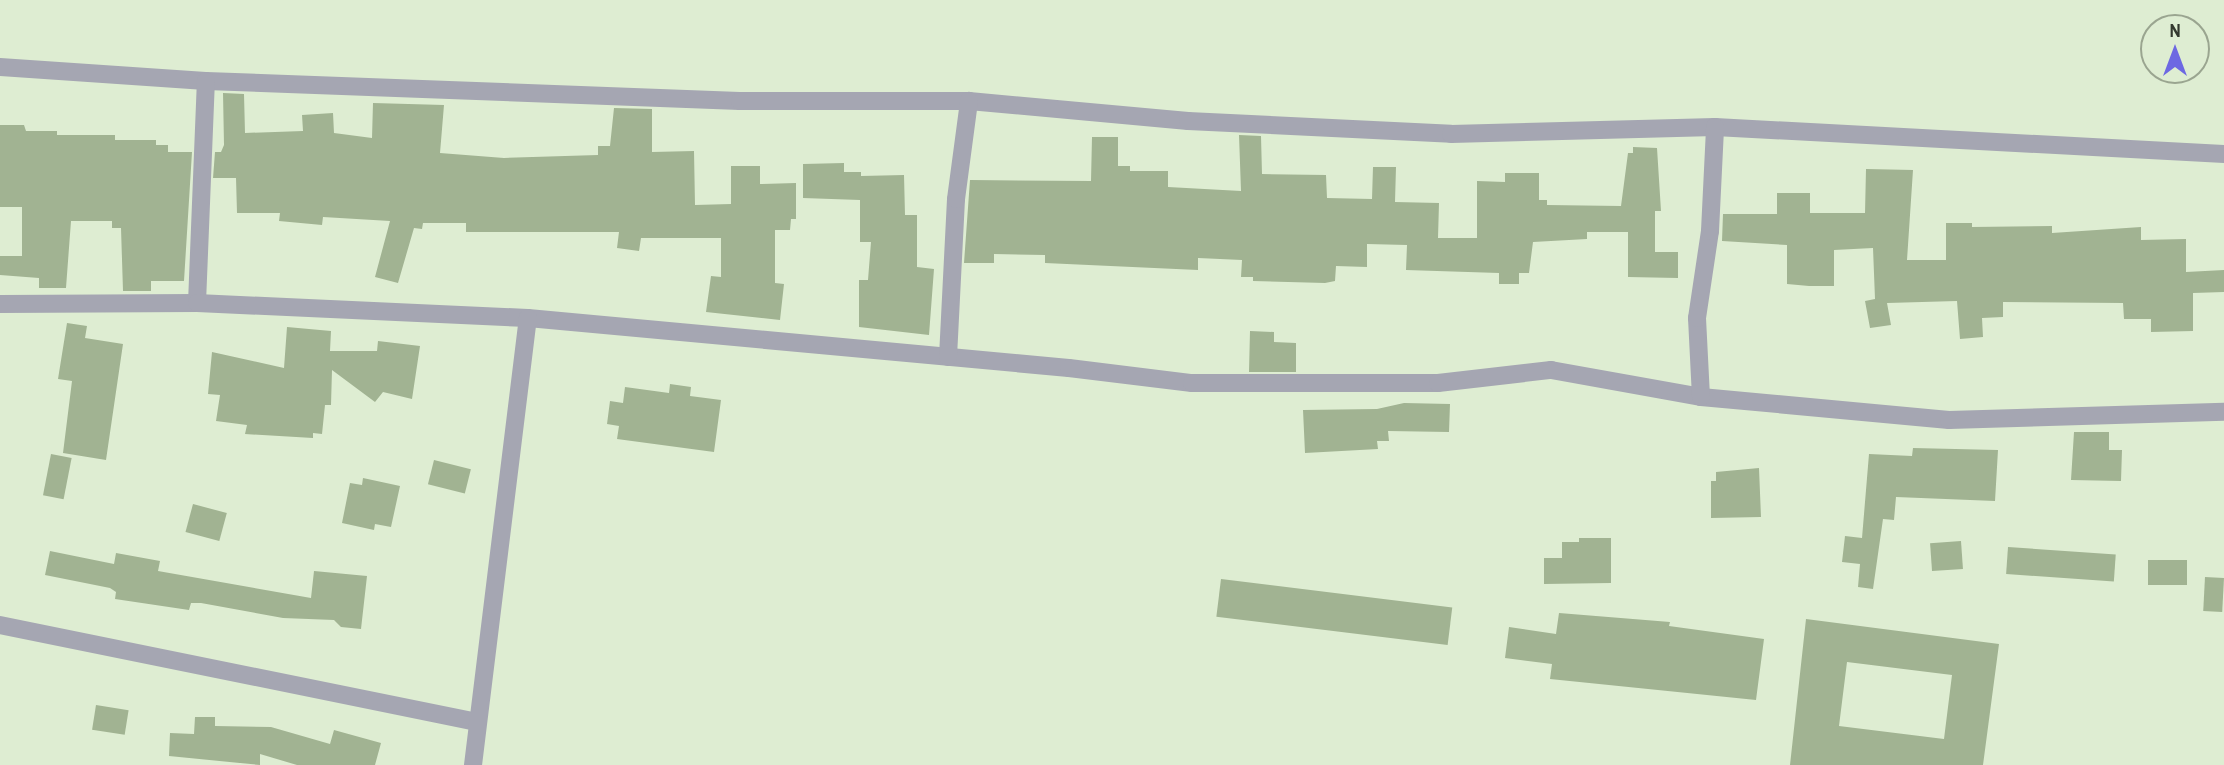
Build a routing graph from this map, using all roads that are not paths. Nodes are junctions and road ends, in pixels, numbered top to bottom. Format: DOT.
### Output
graph roads {
  1 [pos="0,67"];
  2 [pos="206,81"];
  3 [pos="969,101"];
  4 [pos="1715,127"];
  5 [pos="2224,154"];
  6 [pos="197,303"];
  7 [pos="0,304"];
  8 [pos="528,318"];
  9 [pos="948,357"];
  10 [pos="1701,397"];
  11 [pos="2224,412"];
  12 [pos="0,625"];
  13 [pos="476,722"];
  14 [pos="473,765"];
  1 -- 2 [label="street"];
  2 -- 3 [label="street"];
  2 -- 6 [label="street"];
  3 -- 4 [label="street"];
  3 -- 9 [label="street"];
  4 -- 5 [label="street"];
  4 -- 10 [label="street"];
  6 -- 7 [label="street"];
  6 -- 8 [label="street"];
  8 -- 9 [label="street"];
  8 -- 13 [label="street"];
  9 -- 10 [label="street"];
  10 -- 11 [label="street"];
  12 -- 13 [label="street"];
  13 -- 14 [label="street"];
}
